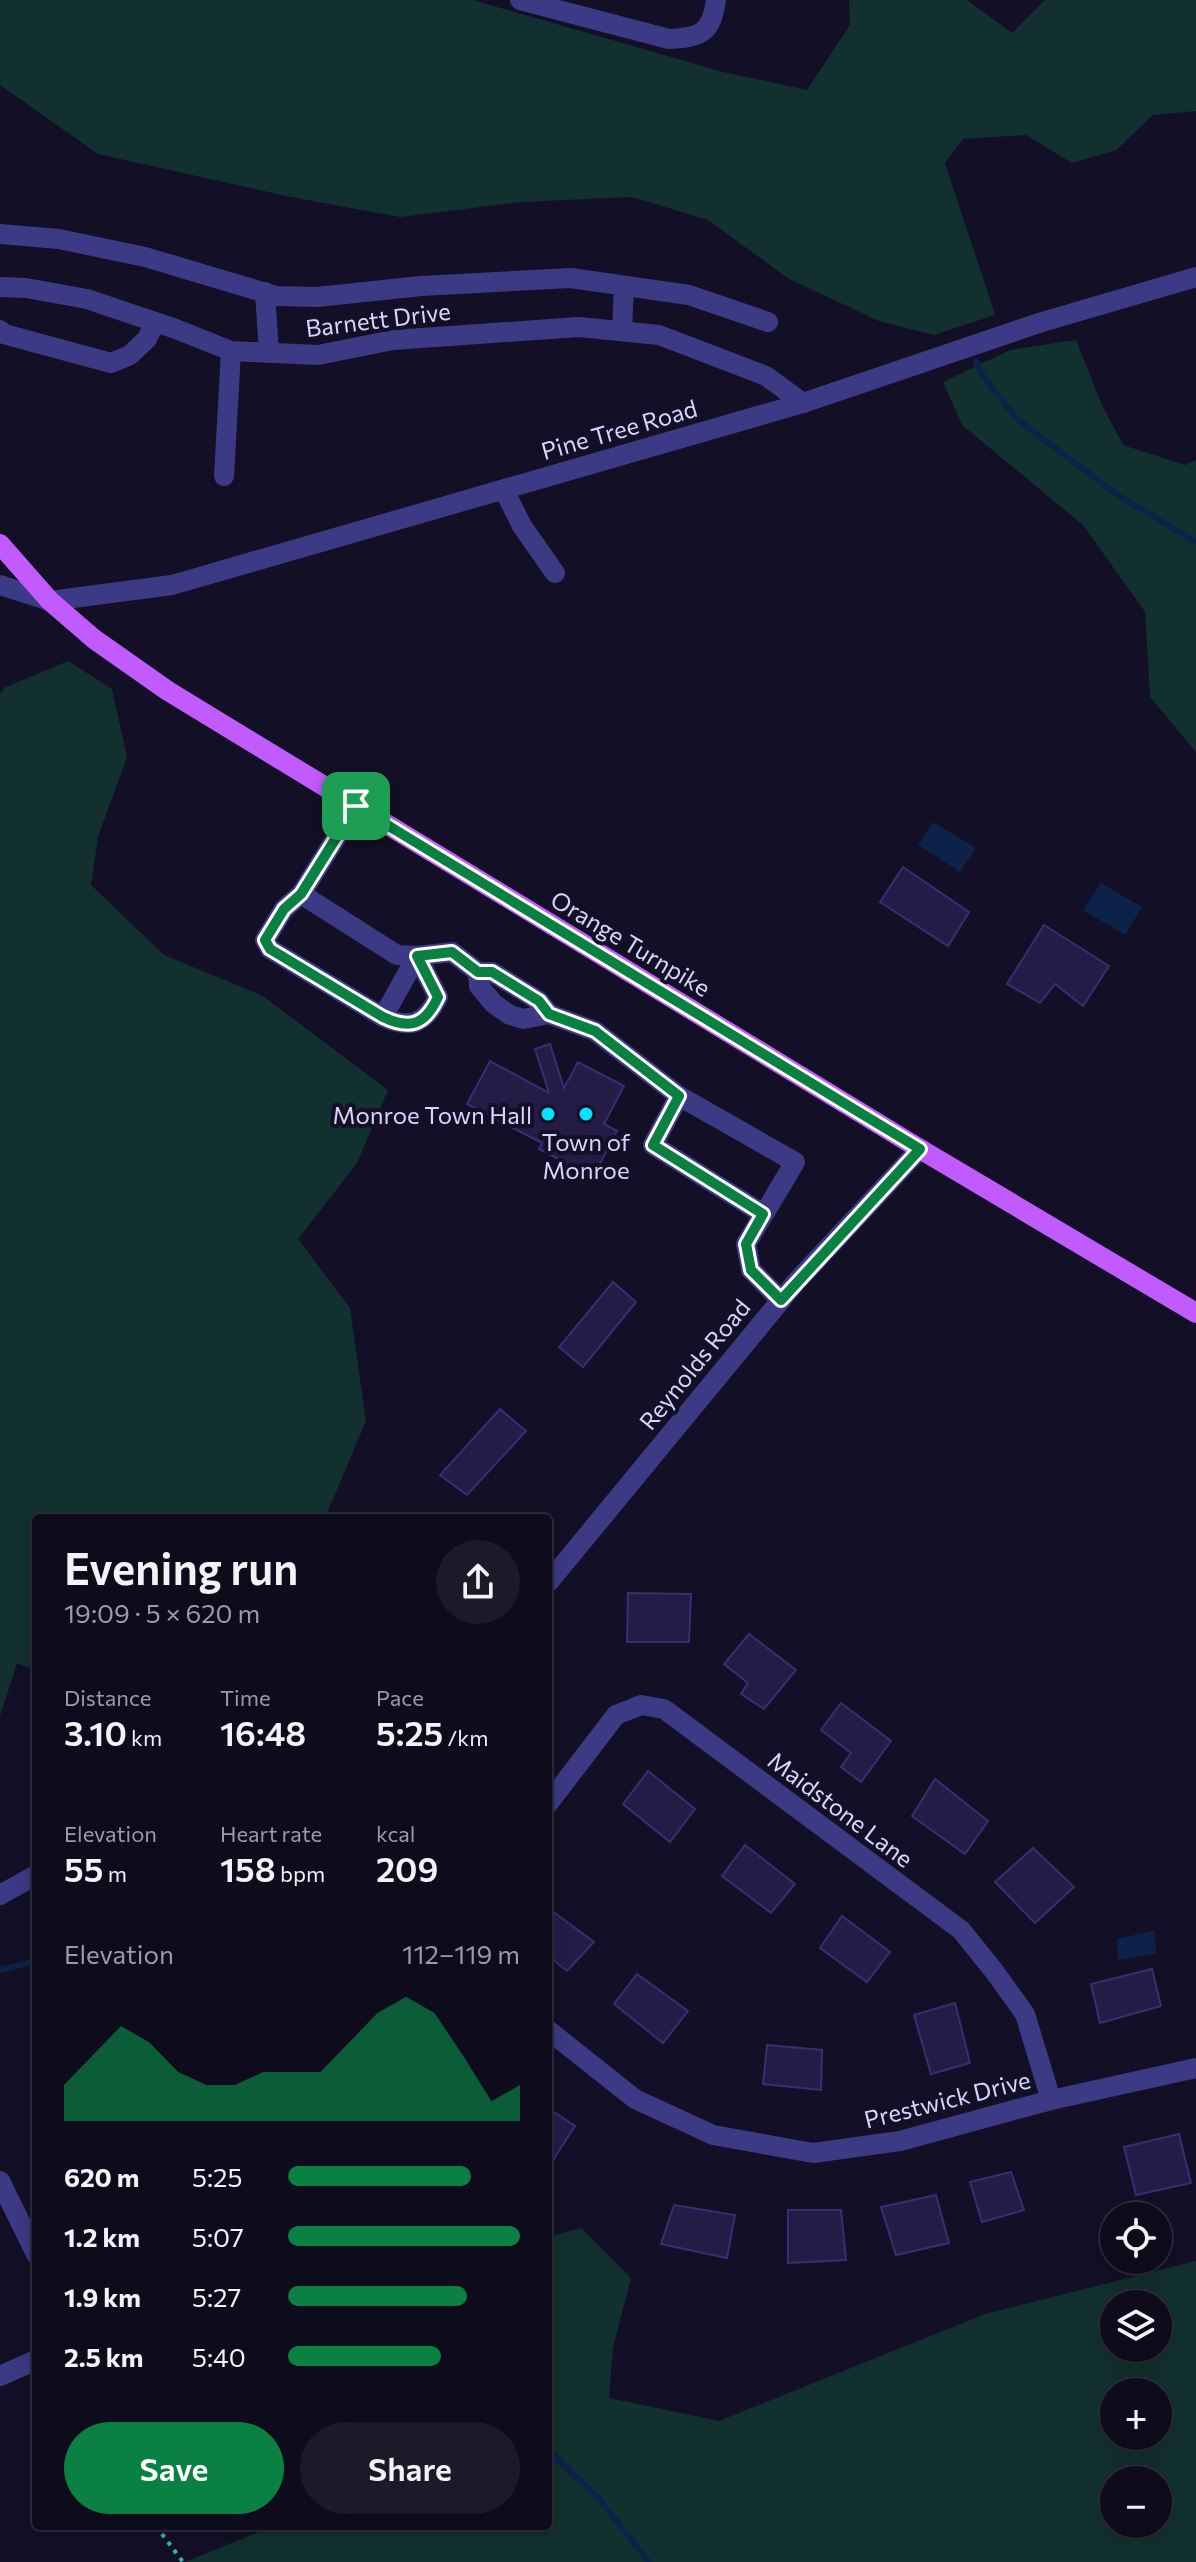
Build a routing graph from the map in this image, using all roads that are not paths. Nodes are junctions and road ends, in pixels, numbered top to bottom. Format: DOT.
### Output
graph roads {
  1 [pos="520,0"];
  2 [pos="716,0"];
  3 [pos="0,234"];
  4 [pos="1196,277"];
  5 [pos="624,286"];
  6 [pos="0,287"];
  7 [pos="265,292"];
  8 [pos="155,322"];
  9 [pos="768,322"];
  10 [pos="0,330"];
  11 [pos="622,331"];
  12 [pos="231,351"];
  13 [pos="269,353"];
  14 [pos="803,403"];
  15 [pos="224,476"];
  16 [pos="504,490"];
  17 [pos="0,544"];
  18 [pos="555,573"];
  19 [pos="0,585"];
  20 [pos="50,601"];
  21 [pos="356,806"];
  22 [pos="301,894"];
  23 [pos="417,956"];
  24 [pos="383,1017"];
  25 [pos="679,1096"];
  26 [pos="920,1149"];
  27 [pos="763,1214"];
  28 [pos="781,1300"];
  29 [pos="1196,1313"];
  30 [pos="552,1578"];
  31 [pos="552,1799"];
  32 [pos="32,1877"];
  33 [pos="0,1895"];
  34 [pos="552,2033"];
  35 [pos="1196,2068"];
  36 [pos="1051,2100"];
  37 [pos="0,2181"];
  38 [pos="32,2246"];
  39 [pos="32,2362"];
  40 [pos="0,2376"];
  1 -- 2 [label="street"];
  3 -- 7 [label="street"];
  4 -- 14 [label="street, Pine Tree Road"];
  5 -- 7 [label="street"];
  5 -- 9 [label="street"];
  5 -- 11 [label="street"];
  6 -- 8 [label="street, Barnett Drive"];
  7 -- 13 [label="street"];
  8 -- 10 [label="street"];
  8 -- 12 [label="street, Barnett Drive"];
  11 -- 13 [label="street, Barnett Drive"];
  11 -- 14 [label="street, Barnett Drive"];
  12 -- 13 [label="street, Barnett Drive"];
  12 -- 15 [label="street"];
  14 -- 16 [label="street, Pine Tree Road"];
  16 -- 18 [label="street"];
  16 -- 20 [label="street, Pine Tree Road"];
  17 -- 20 [label="main road, Orange Turnpike"];
  19 -- 20 [label="street"];
  20 -- 21 [label="main road, Orange Turnpike"];
  21 -- 22 [label="street"];
  21 -- 26 [label="main road, Orange Turnpike"];
  22 -- 23 [label="street"];
  22 -- 24 [label="street"];
  23 -- 24 [label="street"];
  23 -- 24 [label="street"];
  23 -- 25 [label="street"];
  25 -- 27 [label="street"];
  25 -- 27 [label="street"];
  26 -- 28 [label="street, Reynolds Road"];
  26 -- 29 [label="main road, Orange Turnpike"];
  27 -- 28 [label="street"];
  28 -- 30 [label="street, Reynolds Road"];
  31 -- 36 [label="street, Maidstone Lane"];
  32 -- 33 [label="street"];
  34 -- 36 [label="street, Prestwick Drive"];
  35 -- 36 [label="street, Prestwick Drive"];
  37 -- 38 [label="street"];
  39 -- 40 [label="street"];
}
